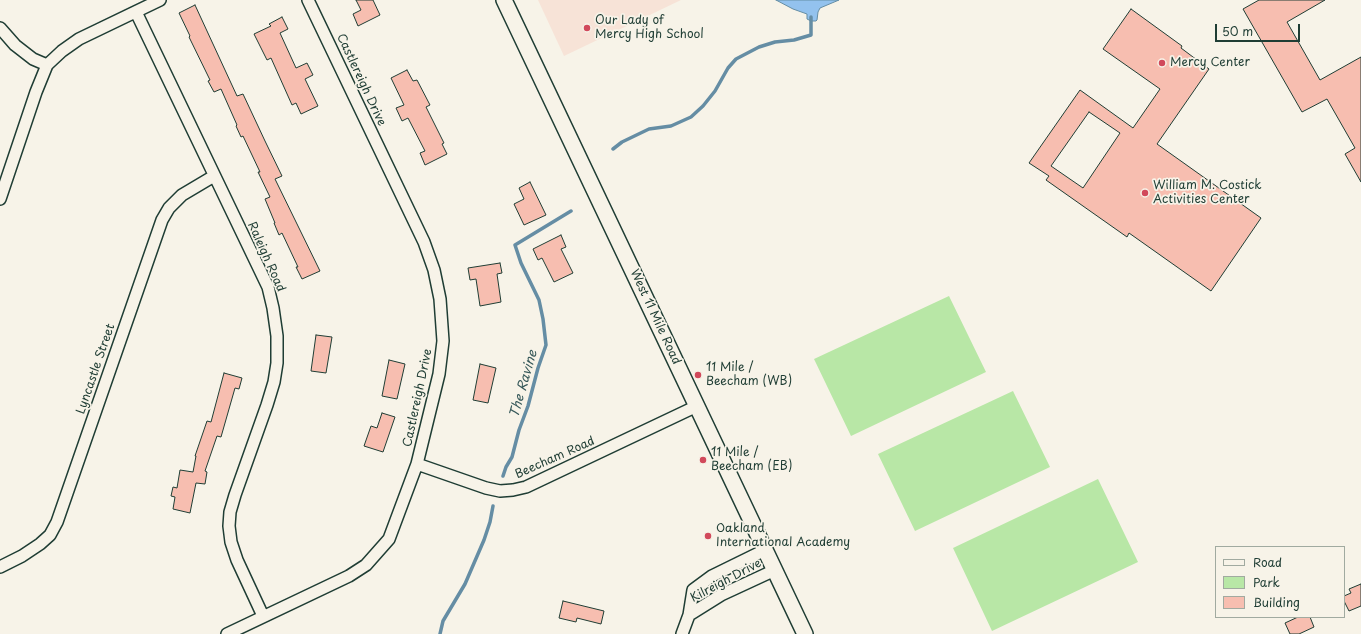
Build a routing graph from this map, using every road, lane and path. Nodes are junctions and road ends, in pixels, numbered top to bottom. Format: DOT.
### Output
graph roads {
  1 [pos="160,0"];
  2 [pos="308,0"];
  3 [pos="504,0"];
  4 [pos="136,12"];
  5 [pos="0,28"];
  6 [pos="48,65"];
  7 [pos="214,176"];
  8 [pos="0,199"];
  9 [pos="697,406"];
  10 [pos="417,464"];
  11 [pos="765,550"];
  12 [pos="0,567"];
  13 [pos="775,570"];
  14 [pos="689,615"];
  15 [pos="263,616"];
  16 [pos="227,634"];
  17 [pos="682,634"];
  18 [pos="805,634"];
  1 -- 4 [label="street"];
  2 -- 10 [label="street, Castlereigh Drive"];
  3 -- 9 [label="street, West 11 Mile Road"];
  4 -- 6 [label="street"];
  4 -- 7 [label="street, Raleigh Road"];
  5 -- 6 [label="street"];
  6 -- 8 [label="street"];
  7 -- 12 [label="street, Lyncastle Street"];
  7 -- 15 [label="street, Raleigh Road"];
  9 -- 10 [label="street, Beecham Road"];
  9 -- 11 [label="street, West 11 Mile Road"];
  10 -- 15 [label="street, Castlereigh Drive"];
  11 -- 13 [label="street, West 11 Mile Road"];
  11 -- 14 [label="street, Kilreigh Drive"];
  13 -- 14 [label="street, Kilreigh Drive"];
  13 -- 18 [label="street, West 11 Mile Road"];
  14 -- 17 [label="street, Kilreigh Drive"];
  15 -- 16 [label="street, Castlereigh Drive"];
}
